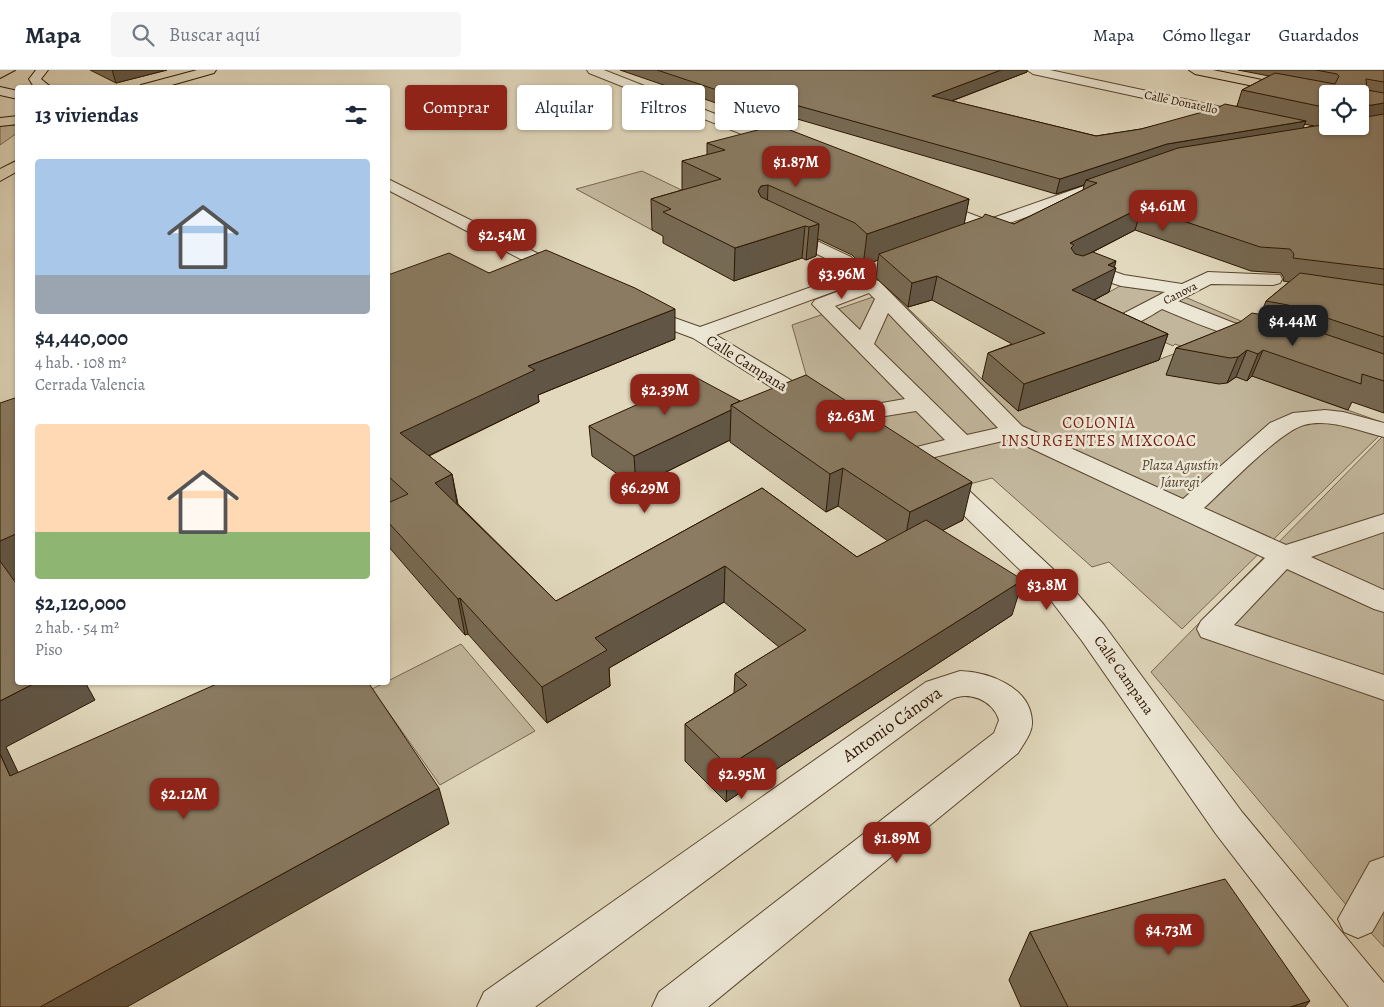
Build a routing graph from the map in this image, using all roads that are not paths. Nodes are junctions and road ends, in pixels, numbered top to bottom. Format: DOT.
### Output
graph roads {
  1 [pos="9,70"];
  2 [pos="42,70"];
  3 [pos="592,70"];
  4 [pos="1033,70"];
  5 [pos="1195,70"];
  6 [pos="204,72"];
  7 [pos="0,74"];
  8 [pos="40,85"];
  9 [pos="156,85"];
  10 [pos="174,85"];
  11 [pos="0,91"];
  12 [pos="1319,94"];
  13 [pos="15,95"];
  14 [pos="15,107"];
  15 [pos="0,109"];
  16 [pos="15,120"];
  17 [pos="1263,120"];
  18 [pos="0,122"];
  19 [pos="795,150"];
  20 [pos="15,166"];
  21 [pos="0,176"];
  22 [pos="1114,180"];
  23 [pos="390,185"];
  24 [pos="914,197"];
  25 [pos="766,222"];
  26 [pos="978,223"];
  27 [pos="962,237"];
  28 [pos="845,260"];
  29 [pos="1076,272"];
  30 [pos="579,281"];
  31 [pos="878,284"];
  32 [pos="1278,285"];
  33 [pos="1186,290"];
  34 [pos="1162,302"];
  35 [pos="626,306"];
  36 [pos="1120,323"];
  37 [pos="700,334"];
  38 [pos="1287,342"];
  39 [pos="863,345"];
  40 [pos="922,403"];
  41 [pos="1384,430"];
  42 [pos="868,431"];
  43 [pos="1014,432"];
  44 [pos="963,444"];
  45 [pos="901,458"];
  46 [pos="1186,510"];
  47 [pos="1384,523"];
  48 [pos="1283,556"];
  49 [pos="1384,602"];
  50 [pos="1384,688"];
  51 [pos="1384,874"];
  52 [pos="1358,919"];
  53 [pos="499,1007"];
  54 [pos="674,1007"];
  55 [pos="1376,1007"];
  1 -- 7 [label="main road"];
  2 -- 8 [label="street"];
  3 -- 19 [label="street"];
  4 -- 17 [label="street, Calle Donatello"];
  5 -- 12 [label="main road"];
  6 -- 9 [label="main road"];
  6 -- 10 [label="main road"];
  11 -- 13 [label="street"];
  14 -- 15 [label="street"];
  16 -- 18 [label="main road"];
  20 -- 21 [label="main road"];
  22 -- 26 [label="street"];
  23 -- 30 [label="street"];
  24 -- 26 [label="street"];
  25 -- 28 [label="street"];
  26 -- 27 [label="street"];
  29 -- 33 [label="street"];
  31 -- 37 [label="street"];
  31 -- 39 [label="street"];
  31 -- 39 [label="street"];
  31 -- 43 [label="street"];
  32 -- 33 [label="street, Canova"];
  33 -- 34 [label="street, Canova"];
  34 -- 36 [label="street, Canova"];
  34 -- 38 [label="street"];
  35 -- 37 [label="street, Calle Campana"];
  37 -- 42 [label="street, Calle Campana"];
  39 -- 40 [label="street"];
  40 -- 42 [label="street"];
  40 -- 44 [label="street"];
  41 -- 46 [label="street"];
  42 -- 45 [label="street, Calle Campana"];
  43 -- 44 [label="street"];
  43 -- 46 [label="street"];
  44 -- 45 [label="street"];
  45 -- 55 [label="street, Calle Campana"];
  46 -- 48 [label="street"];
  47 -- 48 [label="street"];
  48 -- 49 [label="street"];
  48 -- 50 [label="street"];
  51 -- 52 [label="street"];
  53 -- 54 [label="street, Antonio Cánova"];
}
